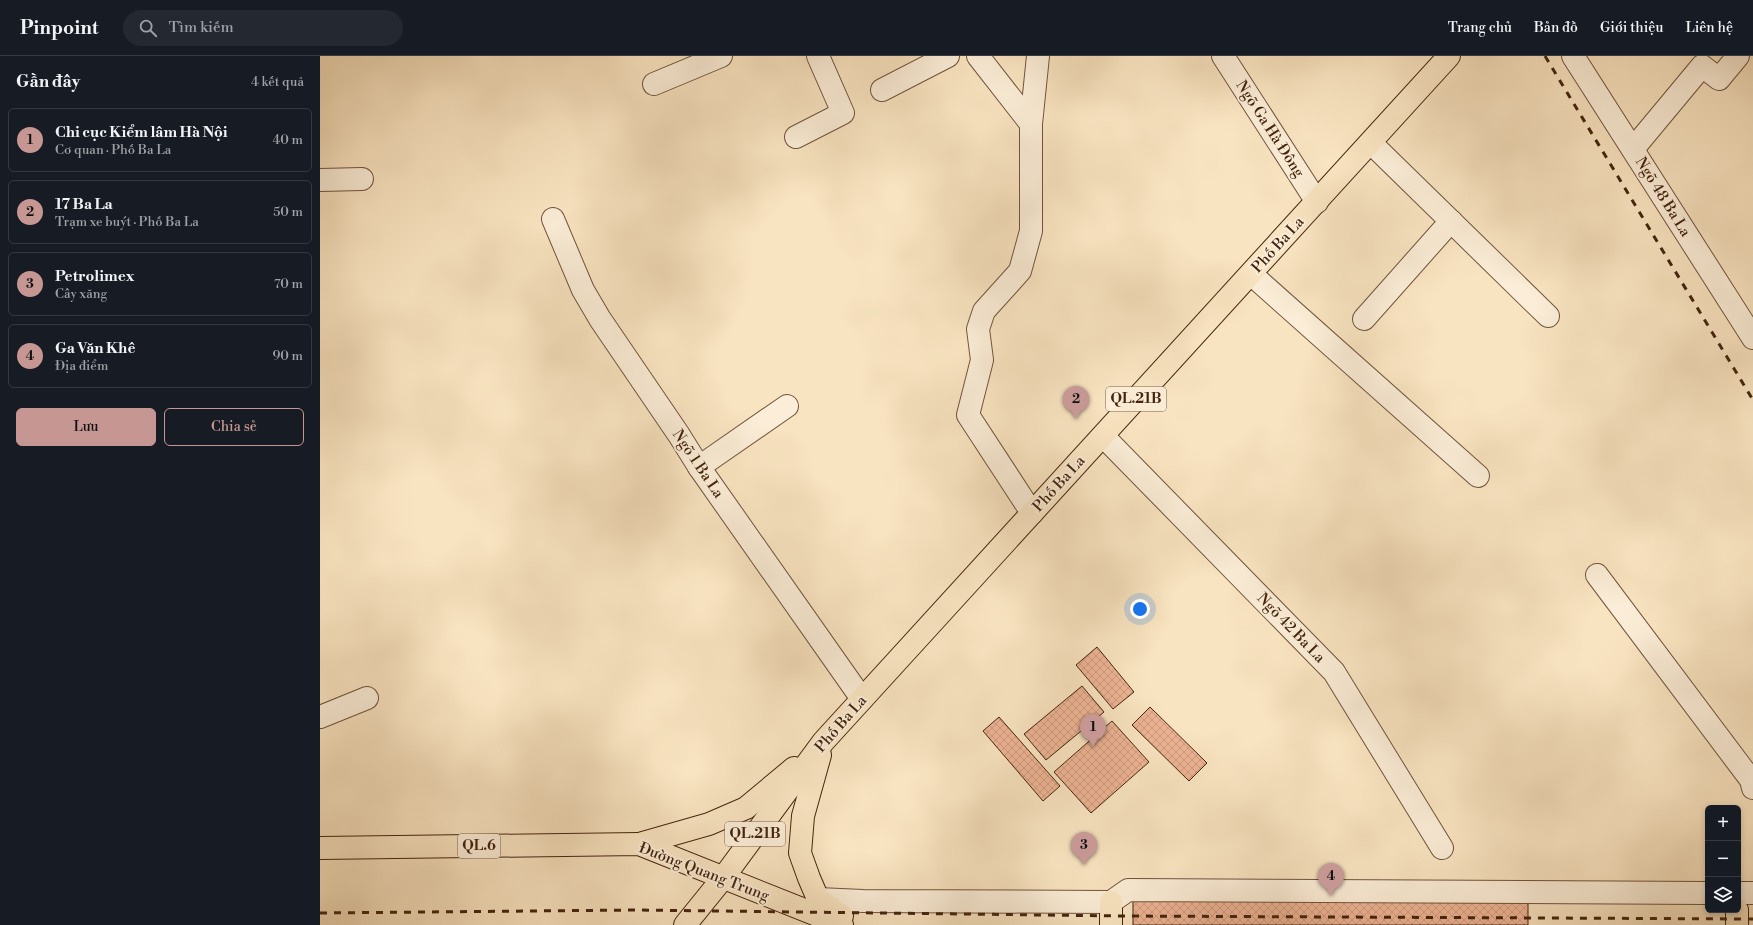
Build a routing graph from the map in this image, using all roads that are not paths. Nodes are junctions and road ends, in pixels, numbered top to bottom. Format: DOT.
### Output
graph roads {
  1 [pos="721,56"];
  2 [pos="818,56"];
  3 [pos="948,56"];
  4 [pos="978,56"];
  5 [pos="1038,56"];
  6 [pos="1223,56"];
  7 [pos="1449,56"];
  8 [pos="1573,56"];
  9 [pos="1738,56"];
  10 [pos="654,84"];
  11 [pos="882,90"];
  12 [pos="1031,124"];
  13 [pos="796,138"];
  14 [pos="1371,143"];
  15 [pos="1633,149"];
  16 [pos="320,180"];
  17 [pos="362,180"];
  18 [pos="1317,202"];
  19 [pos="553,219"];
  20 [pos="1451,221"];
  21 [pos="1251,274"];
  22 [pos="1548,316"];
  23 [pos="1364,319"];
  24 [pos="1753,338"];
  25 [pos="787,406"];
  26 [pos="1103,436"];
  27 [pos="699,467"];
  28 [pos="1478,476"];
  29 [pos="1032,513"];
  30 [pos="1597,575"];
  31 [pos="367,698"];
  32 [pos="862,699"];
  33 [pos="320,717"];
  34 [pos="823,742"];
  35 [pos="1753,788"];
  36 [pos="639,844"];
  37 [pos="320,848"];
  38 [pos="1442,848"];
  39 [pos="723,878"];
  40 [pos="1705,893"];
  41 [pos="1741,893"];
  42 [pos="1753,893"];
  43 [pos="818,899"];
  44 [pos="1111,902"];
  45 [pos="1737,913"];
  46 [pos="685,925"];
  47 [pos="842,925"];
  48 [pos="857,925"];
  49 [pos="1111,925"];
  50 [pos="1737,925"];
  1 -- 10 [label="street"];
  2 -- 13 [label="street"];
  3 -- 11 [label="street"];
  4 -- 12 [label="street"];
  5 -- 12 [label="street"];
  6 -- 18 [label="street, Ngõ Ga Hà Đông"];
  7 -- 14 [label="highway, Phố Ba La / QL.21B"];
  8 -- 15 [label="street, Ngõ 48 Ba La"];
  9 -- 15 [label="street"];
  12 -- 29 [label="street"];
  14 -- 18 [label="highway, Phố Ba La / QL.21B"];
  14 -- 20 [label="street"];
  15 -- 24 [label="street, Ngõ 48 Ba La"];
  16 -- 17 [label="street"];
  18 -- 21 [label="highway, Phố Ba La / QL.21B"];
  19 -- 27 [label="street, Ngõ 1 Ba La"];
  20 -- 22 [label="street"];
  20 -- 23 [label="street"];
  21 -- 26 [label="highway, Phố Ba La / QL.21B"];
  21 -- 28 [label="street"];
  25 -- 27 [label="street"];
  26 -- 29 [label="highway, Phố Ba La / QL.21B"];
  26 -- 38 [label="street, Ngõ 42 Ba La"];
  27 -- 32 [label="street, Ngõ 1 Ba La"];
  29 -- 32 [label="highway, Phố Ba La / QL.21B"];
  30 -- 35 [label="street"];
  31 -- 33 [label="street"];
  32 -- 34 [label="highway, Phố Ba La / QL.21B"];
  34 -- 36 [label="highway"];
  34 -- 39 [label="highway, Phố Ba La / QL.21B"];
  34 -- 43 [label="highway"];
  36 -- 37 [label="highway, Đường Quang Trung / QL.6"];
  36 -- 39 [label="highway, Đường Quang Trung / QL.6"];
  39 -- 46 [label="highway, Phố Ba La / QL.21B"];
  39 -- 47 [label="highway, Đường Quang Trung / QL.6"];
  40 -- 44 [label="street"];
  41 -- 42 [label="street"];
  43 -- 44 [label="street"];
  43 -- 48 [label="highway"];
  44 -- 49 [label="highway"];
  45 -- 50 [label="highway"];
}
